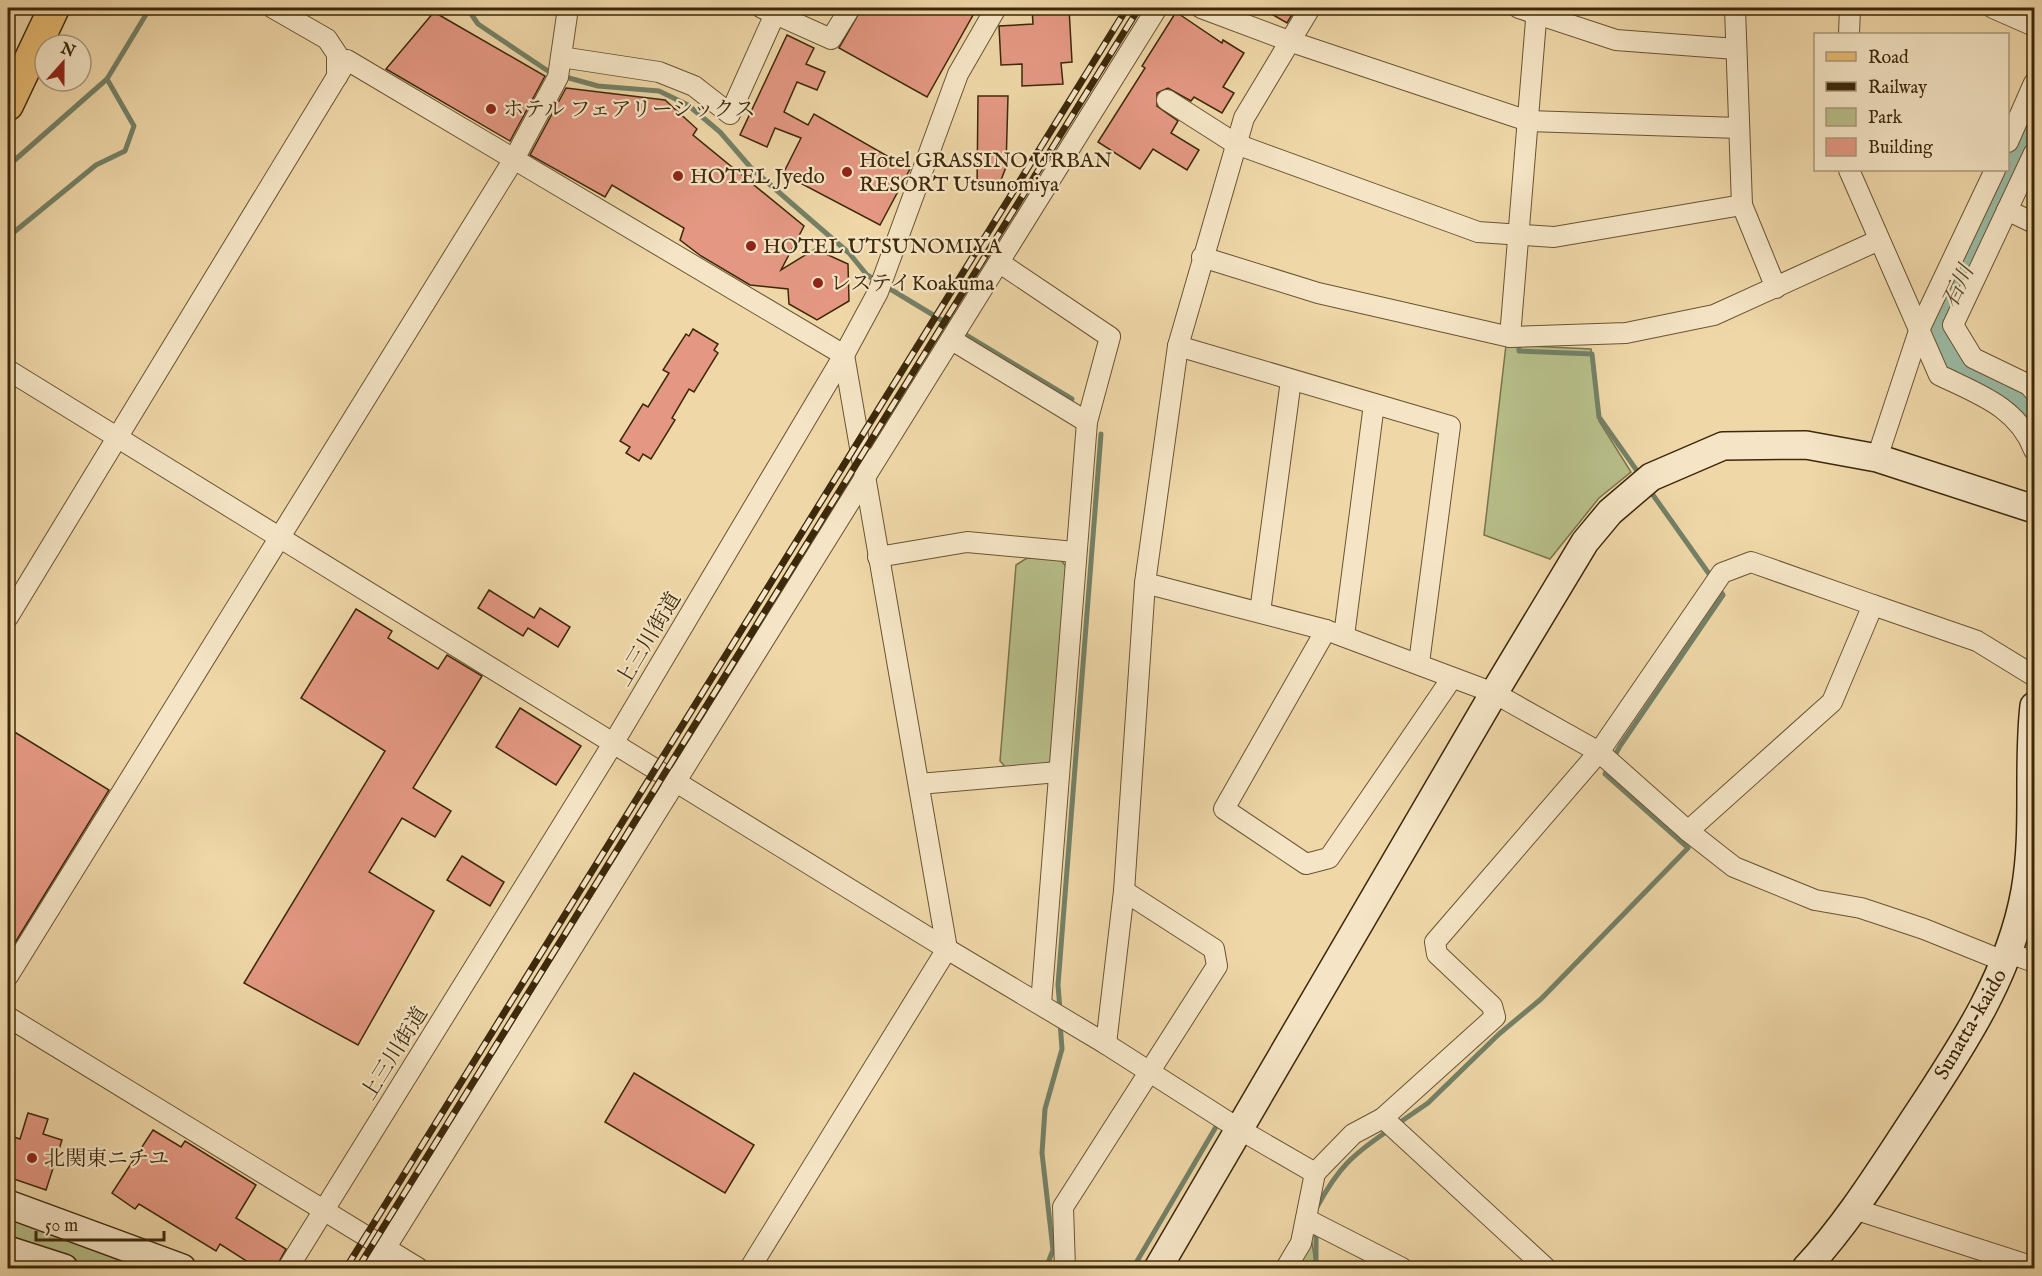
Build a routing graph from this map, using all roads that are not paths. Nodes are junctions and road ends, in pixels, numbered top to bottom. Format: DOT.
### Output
graph roads {
  1 [pos="54,8"];
  2 [pos="273,8"];
  3 [pos="568,8"];
  4 [pos="850,8"];
  5 [pos="996,8"];
  6 [pos="1157,8"];
  7 [pos="1310,8"];
  8 [pos="1735,8"];
  9 [pos="1850,8"];
  10 [pos="1993,8"];
  11 [pos="1211,9"];
  12 [pos="1530,10"];
  13 [pos="769,11"];
  14 [pos="2034,26"];
  15 [pos="1849,33"];
  16 [pos="1289,41"];
  17 [pos="1736,49"];
  18 [pos="561,57"];
  19 [pos="337,77"];
  20 [pos="2034,83"];
  21 [pos="1167,100"];
  22 [pos="8,105"];
  23 [pos="1528,122"];
  24 [pos="1739,128"];
  25 [pos="2009,138"];
  26 [pos="1236,144"];
  27 [pos="2034,153"];
  28 [pos="514,159"];
  29 [pos="1849,171"];
  30 [pos="1995,171"];
  31 [pos="1742,205"];
  32 [pos="2007,210"];
  33 [pos="2034,223"];
  34 [pos="1518,235"];
  35 [pos="1879,240"];
  36 [pos="1202,257"];
  37 [pos="1000,263"];
  38 [pos="1776,288"];
  39 [pos="1920,328"];
  40 [pos="1510,337"];
  41 [pos="952,340"];
  42 [pos="1178,346"];
  43 [pos="843,355"];
  44 [pos="8,370"];
  45 [pos="1291,380"];
  46 [pos="2034,391"];
  47 [pos="1374,404"];
  48 [pos="1087,422"];
  49 [pos="117,437"];
  50 [pos="2034,450"];
  51 [pos="1877,458"];
  52 [pos="864,481"];
  53 [pos="2034,509"];
  54 [pos="280,537"];
  55 [pos="1075,552"];
  56 [pos="878,557"];
  57 [pos="1145,583"];
  58 [pos="1873,605"];
  59 [pos="1260,612"];
  60 [pos="8,617"];
  61 [pos="1335,633"];
  62 [pos="1419,663"];
  63 [pos="2034,676"];
  64 [pos="1452,678"];
  65 [pos="1494,693"];
  66 [pos="2034,706"];
  67 [pos="2033,740"];
  68 [pos="615,742"];
  69 [pos="1599,752"];
  70 [pos="1058,772"];
  71 [pos="677,780"];
  72 [pos="919,784"];
  73 [pos="1688,831"];
  74 [pos="1124,891"];
  75 [pos="947,949"];
  76 [pos="2007,958"];
  77 [pos="2034,962"];
  78 [pos="8,976"];
  79 [pos="1041,1004"];
  80 [pos="8,1017"];
  81 [pos="1106,1044"];
  82 [pos="1149,1071"];
  83 [pos="1383,1118"];
  84 [pos="1239,1129"];
  85 [pos="1315,1173"];
  86 [pos="8,1204"];
  87 [pos="1854,1209"];
  88 [pos="324,1211"];
  89 [pos="1306,1219"];
  90 [pos="385,1249"];
  91 [pos="8,1250"];
  92 [pos="2034,1267"];
  93 [pos="64,1269"];
  94 [pos="182,1269"];
  95 [pos="288,1269"];
  96 [pos="373,1269"];
  97 [pos="418,1269"];
  98 [pos="750,1269"];
  99 [pos="1065,1269"];
  100 [pos="1158,1269"];
  101 [pos="1286,1269"];
  102 [pos="1402,1269"];
  103 [pos="1546,1269"];
  104 [pos="1806,1269"];
  1 -- 22 [label="main road"];
  2 -- 19 [label="street"];
  3 -- 18 [label="street"];
  4 -- 13 [label="street"];
  5 -- 43 [label="street, 上三川街道"];
  6 -- 37 [label="street"];
  7 -- 16 [label="street"];
  8 -- 17 [label="street"];
  9 -- 15 [label="street"];
  10 -- 14 [label="street"];
  11 -- 16 [label="street"];
  12 -- 17 [label="street"];
  12 -- 23 [label="street"];
  13 -- 18 [label="street"];
  16 -- 23 [label="street"];
  16 -- 26 [label="street"];
  17 -- 24 [label="street"];
  18 -- 28 [label="street"];
  19 -- 28 [label="street"];
  19 -- 49 [label="street"];
  20 -- 25 [label="street"];
  21 -- 26 [label="street"];
  23 -- 24 [label="street"];
  23 -- 34 [label="street"];
  24 -- 31 [label="street"];
  26 -- 34 [label="street"];
  26 -- 36 [label="street"];
  27 -- 32 [label="street"];
  28 -- 43 [label="street"];
  28 -- 54 [label="street"];
  29 -- 35 [label="street"];
  30 -- 39 [label="street"];
  31 -- 34 [label="street"];
  31 -- 38 [label="street"];
  32 -- 33 [label="street"];
  32 -- 46 [label="street"];
  34 -- 40 [label="street"];
  35 -- 38 [label="street"];
  35 -- 39 [label="street"];
  36 -- 40 [label="street"];
  36 -- 42 [label="street"];
  37 -- 41 [label="street"];
  37 -- 48 [label="street"];
  38 -- 40 [label="street"];
  39 -- 50 [label="street"];
  39 -- 51 [label="street"];
  41 -- 48 [label="street"];
  41 -- 52 [label="street"];
  42 -- 45 [label="street"];
  42 -- 57 [label="street"];
  43 -- 52 [label="street"];
  43 -- 68 [label="street, 上三川街道"];
  44 -- 49 [label="street"];
  45 -- 47 [label="street"];
  45 -- 59 [label="street"];
  47 -- 61 [label="street"];
  47 -- 62 [label="street"];
  48 -- 55 [label="street"];
  49 -- 54 [label="street"];
  49 -- 60 [label="street"];
  51 -- 53 [label="street"];
  51 -- 65 [label="street"];
  52 -- 56 [label="street"];
  52 -- 71 [label="street"];
  54 -- 68 [label="street"];
  54 -- 78 [label="street"];
  55 -- 56 [label="street"];
  55 -- 70 [label="street"];
  56 -- 72 [label="street"];
  57 -- 59 [label="street"];
  57 -- 74 [label="street"];
  58 -- 63 [label="street"];
  58 -- 69 [label="street"];
  58 -- 73 [label="street"];
  59 -- 61 [label="street"];
  61 -- 62 [label="street"];
  61 -- 64 [label="street"];
  62 -- 64 [label="street"];
  64 -- 65 [label="street"];
  65 -- 69 [label="street"];
  65 -- 84 [label="street"];
  66 -- 67 [label="street, Sunatta-kaido"];
  67 -- 76 [label="street, Sunatta-kaido"];
  68 -- 71 [label="street"];
  68 -- 88 [label="street, 上三川街道"];
  69 -- 73 [label="street"];
  69 -- 83 [label="street"];
  70 -- 72 [label="street"];
  70 -- 79 [label="street"];
  71 -- 75 [label="street"];
  71 -- 90 [label="street"];
  72 -- 75 [label="street"];
  73 -- 76 [label="street"];
  74 -- 81 [label="street"];
  74 -- 82 [label="street"];
  75 -- 79 [label="street"];
  75 -- 98 [label="street"];
  76 -- 77 [label="street"];
  76 -- 87 [label="street, Sunatta-kaido"];
  79 -- 81 [label="street"];
  80 -- 88 [label="street"];
  81 -- 82 [label="street"];
  82 -- 84 [label="street"];
  82 -- 99 [label="street"];
  83 -- 85 [label="street"];
  83 -- 103 [label="street"];
  84 -- 85 [label="street"];
  84 -- 100 [label="street"];
  85 -- 89 [label="street"];
  86 -- 94 [label="street"];
  87 -- 92 [label="street"];
  87 -- 104 [label="street, Sunatta-kaido"];
  88 -- 90 [label="street"];
  88 -- 95 [label="street, 上三川街道"];
  89 -- 101 [label="street"];
  89 -- 102 [label="street"];
  90 -- 96 [label="street"];
  90 -- 97 [label="street"];
  91 -- 93 [label="street"];
}
